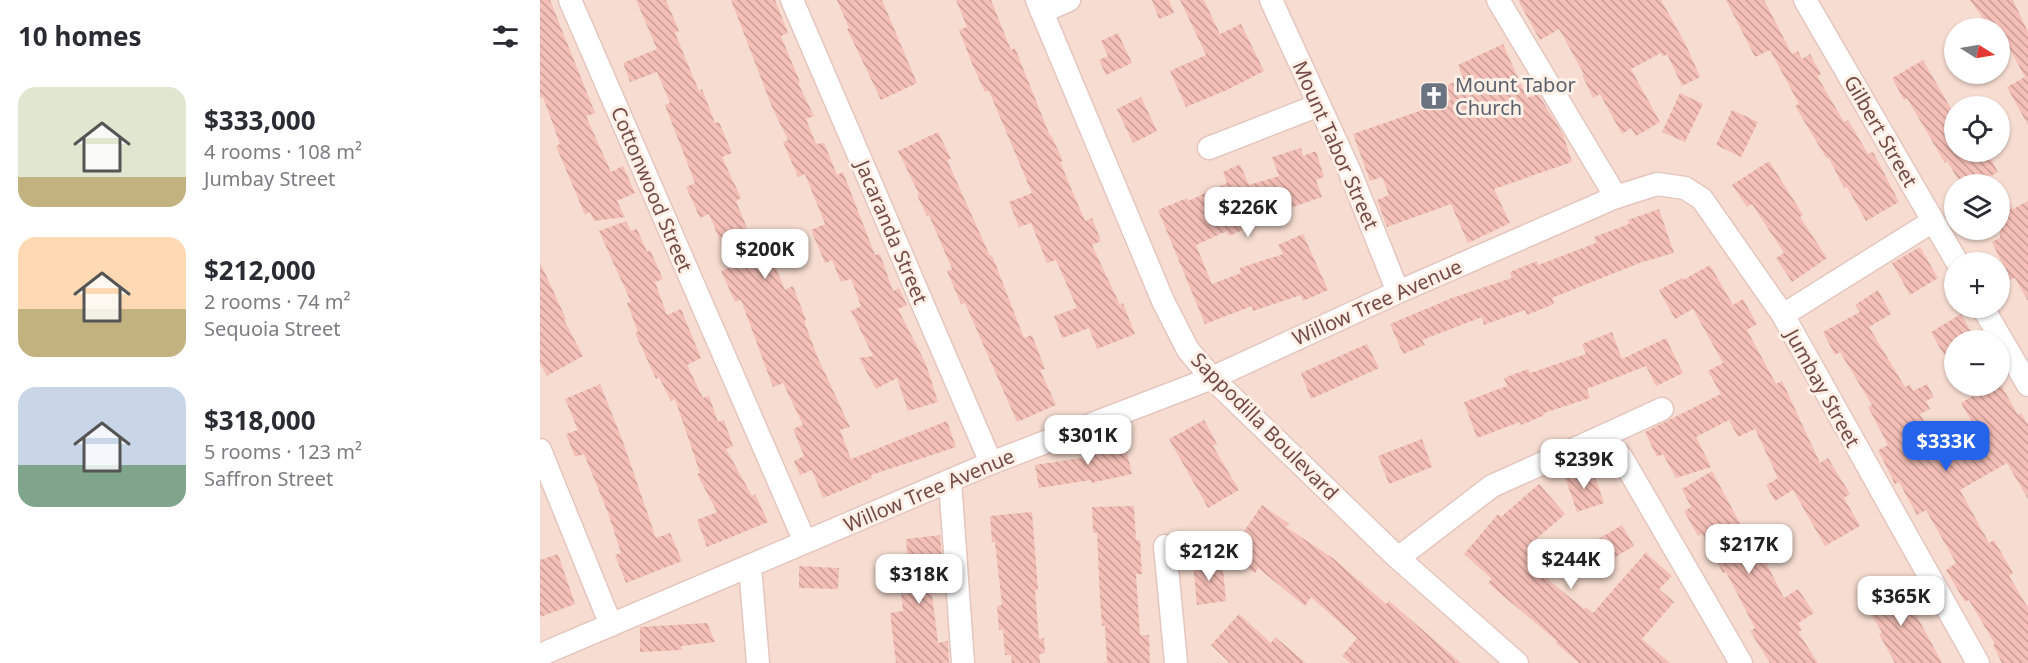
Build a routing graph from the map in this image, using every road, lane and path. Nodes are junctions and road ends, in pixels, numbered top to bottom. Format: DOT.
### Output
graph roads {
  1 [pos="570,0"];
  2 [pos="792,0"];
  3 [pos="1069,0"];
  4 [pos="1271,0"];
  5 [pos="1498,0"];
  6 [pos="1805,0"];
  7 [pos="1039,6"];
  8 [pos="1319,105"];
  9 [pos="1209,148"];
  10 [pos="1616,197"];
  11 [pos="1933,221"];
  12 [pos="1951,252"];
  13 [pos="1398,292"];
  14 [pos="1782,315"];
  15 [pos="1989,318"];
  16 [pos="1212,378"];
  17 [pos="2028,385"];
  18 [pos="1662,409"];
  19 [pos="1601,437"];
  20 [pos="540,450"];
  21 [pos="991,464"];
  22 [pos="950,481"];
  23 [pos="805,542"];
  24 [pos="1165,546"];
  25 [pos="1398,558"];
  26 [pos="750,566"];
  27 [pos="611,625"];
  28 [pos="544,657"];
  29 [pos="758,663"];
  30 [pos="963,663"];
  31 [pos="1176,663"];
  32 [pos="1516,663"];
  33 [pos="1741,663"];
  34 [pos="1978,663"];
  1 -- 23 [label="street, Cottonwood Street"];
  2 -- 21 [label="street, Jacaranda Street"];
  3 -- 7 [label="street"];
  4 -- 8 [label="street, Mount Tabor Street"];
  5 -- 10 [label="street"];
  6 -- 11 [label="street, Gilbert Street"];
  7 -- 16 [label="street, Sappodilla Boulevard"];
  8 -- 9 [label="street"];
  8 -- 13 [label="street, Mount Tabor Street"];
  10 -- 13 [label="street, Willow Tree Avenue"];
  10 -- 14 [label="street, Jumbay Street"];
  11 -- 12 [label="street, Gilbert Street"];
  11 -- 14 [label="street"];
  13 -- 16 [label="street, Willow Tree Avenue"];
  14 -- 34 [label="street, Jumbay Street"];
  15 -- 17 [label="street"];
  16 -- 21 [label="street, Willow Tree Avenue"];
  16 -- 25 [label="street, Sappodilla Boulevard"];
  18 -- 19 [label="street"];
  19 -- 25 [label="street"];
  19 -- 33 [label="street"];
  20 -- 27 [label="street"];
  21 -- 22 [label="street, Willow Tree Avenue"];
  22 -- 23 [label="street, Willow Tree Avenue"];
  22 -- 30 [label="street"];
  23 -- 26 [label="street, Willow Tree Avenue"];
  24 -- 31 [label="street"];
  25 -- 32 [label="street, Sappodilla Boulevard"];
  26 -- 27 [label="street, Willow Tree Avenue"];
  26 -- 29 [label="street"];
  27 -- 28 [label="street, Willow Tree Avenue"];
}
